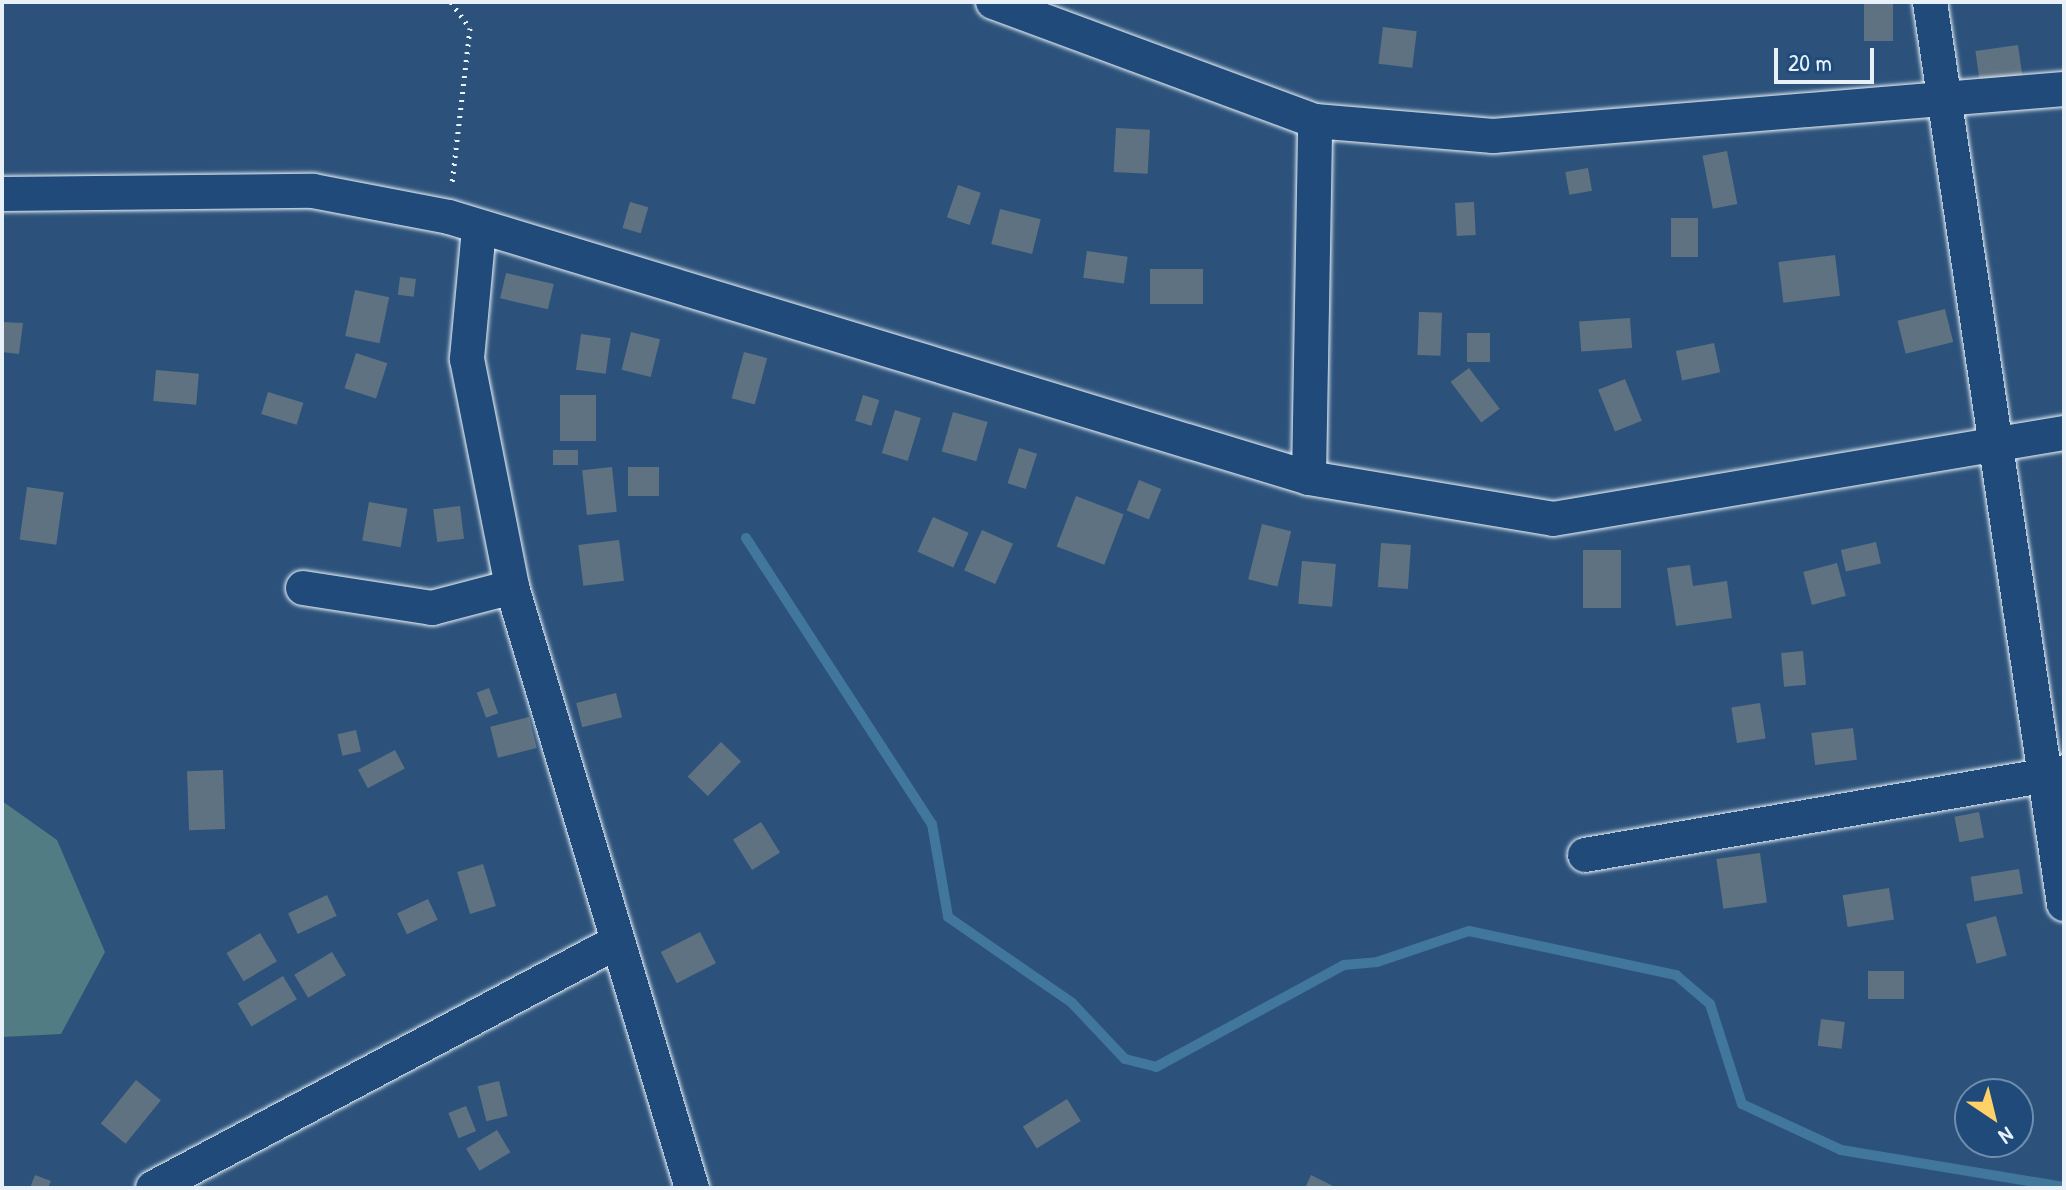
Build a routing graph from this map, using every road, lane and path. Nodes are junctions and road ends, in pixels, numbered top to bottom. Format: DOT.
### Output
graph roads {
  1 [pos="451,2"];
  2 [pos="993,2"];
  3 [pos="1930,2"];
  4 [pos="2064,89"];
  5 [pos="1950,104"];
  6 [pos="1315,121"];
  7 [pos="2,194"];
  8 [pos="464,223"];
  9 [pos="2064,433"];
  10 [pos="1998,447"];
  11 [pos="1309,478"];
  12 [pos="512,587"];
  13 [pos="303,588"];
  14 [pos="2055,774"];
  15 [pos="1585,855"];
  16 [pos="2064,904"];
  17 [pos="615,943"];
  18 [pos="153,1188"];
  19 [pos="692,1188"];
  1 -- 8 [label="path"];
  2 -- 6 [label="street"];
  3 -- 5 [label="street"];
  4 -- 5 [label="street"];
  5 -- 6 [label="street"];
  5 -- 10 [label="street"];
  6 -- 11 [label="street"];
  7 -- 8 [label="street"];
  8 -- 11 [label="street"];
  8 -- 12 [label="street"];
  9 -- 10 [label="street"];
  10 -- 11 [label="street"];
  10 -- 14 [label="street"];
  12 -- 13 [label="street"];
  12 -- 17 [label="street"];
  14 -- 15 [label="street"];
  14 -- 16 [label="street"];
  17 -- 18 [label="street"];
  17 -- 19 [label="street"];
}
